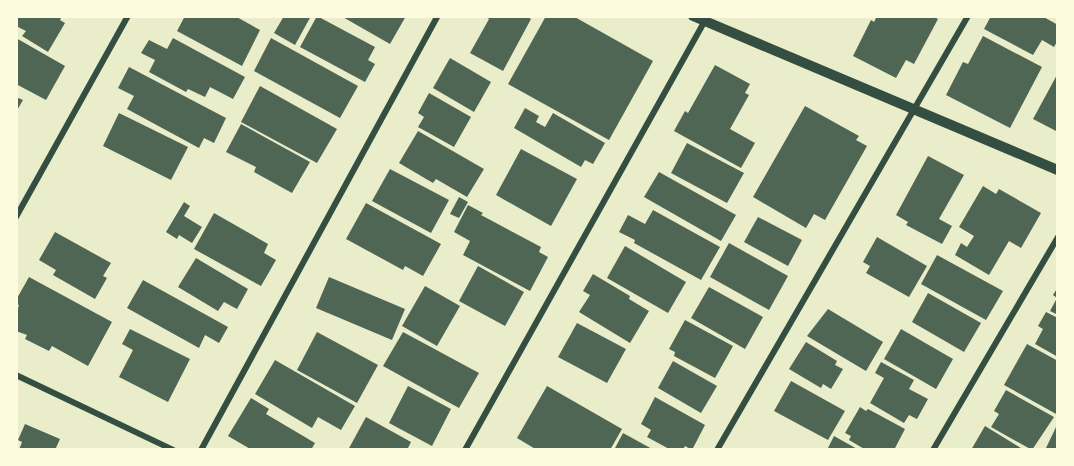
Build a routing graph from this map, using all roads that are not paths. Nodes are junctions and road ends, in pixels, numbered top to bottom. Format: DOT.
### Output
graph roads {
  1 [pos="128,16"];
  2 [pos="438,16"];
  3 [pos="693,16"];
  4 [pos="968,16"];
  5 [pos="705,19"];
  6 [pos="915,110"];
  7 [pos="1058,170"];
  8 [pos="16,217"];
  9 [pos="1058,237"];
  10 [pos="16,375"];
  11 [pos="173,450"];
  12 [pos="201,450"];
  13 [pos="465,450"];
  14 [pos="717,450"];
  15 [pos="933,450"];
  1 -- 8 [label="street"];
  2 -- 12 [label="street"];
  3 -- 5 [label="street"];
  4 -- 6 [label="street"];
  5 -- 6 [label="street"];
  5 -- 13 [label="street"];
  6 -- 7 [label="street"];
  6 -- 14 [label="street"];
  9 -- 15 [label="street"];
  10 -- 11 [label="street"];
}
